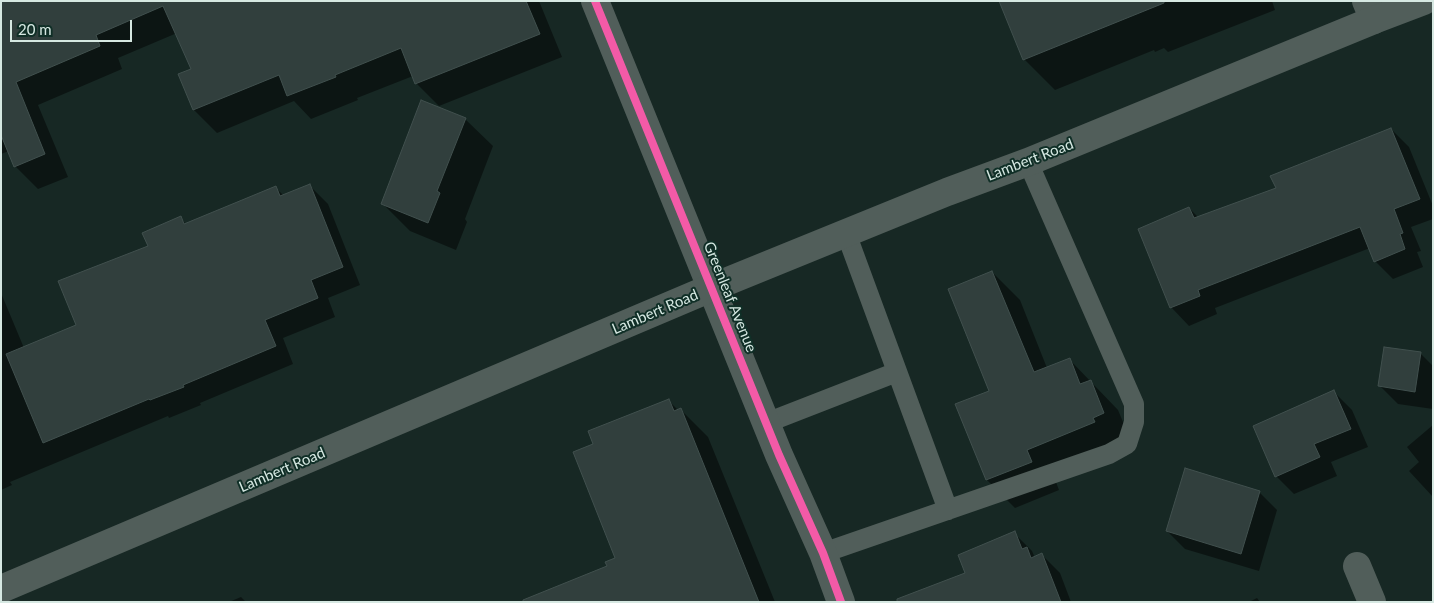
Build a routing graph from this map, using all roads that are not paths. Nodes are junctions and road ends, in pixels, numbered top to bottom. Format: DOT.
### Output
graph roads {
  1 [pos="595,1"];
  2 [pos="1424,1"];
  3 [pos="1370,11"];
  4 [pos="1028,162"];
  5 [pos="846,233"];
  6 [pos="711,288"];
  7 [pos="897,372"];
  8 [pos="766,423"];
  9 [pos="948,510"];
  10 [pos="823,553"];
  11 [pos="1357,566"];
  12 [pos="1,589"];
  13 [pos="841,602"];
  14 [pos="1372,602"];
  1 -- 6 [label="main road, Greenleaf Avenue"];
  2 -- 3 [label="main road, Lambert Road"];
  3 -- 4 [label="main road, Lambert Road"];
  4 -- 5 [label="main road, Lambert Road"];
  4 -- 9 [label="lane"];
  5 -- 6 [label="main road, Lambert Road"];
  5 -- 7 [label="lane"];
  6 -- 8 [label="main road, Greenleaf Avenue"];
  6 -- 12 [label="main road, Lambert Road"];
  7 -- 8 [label="lane"];
  7 -- 9 [label="lane"];
  8 -- 10 [label="main road, Greenleaf Avenue"];
  9 -- 10 [label="lane"];
  10 -- 13 [label="main road, Greenleaf Avenue"];
  11 -- 14 [label="main road"];
}
